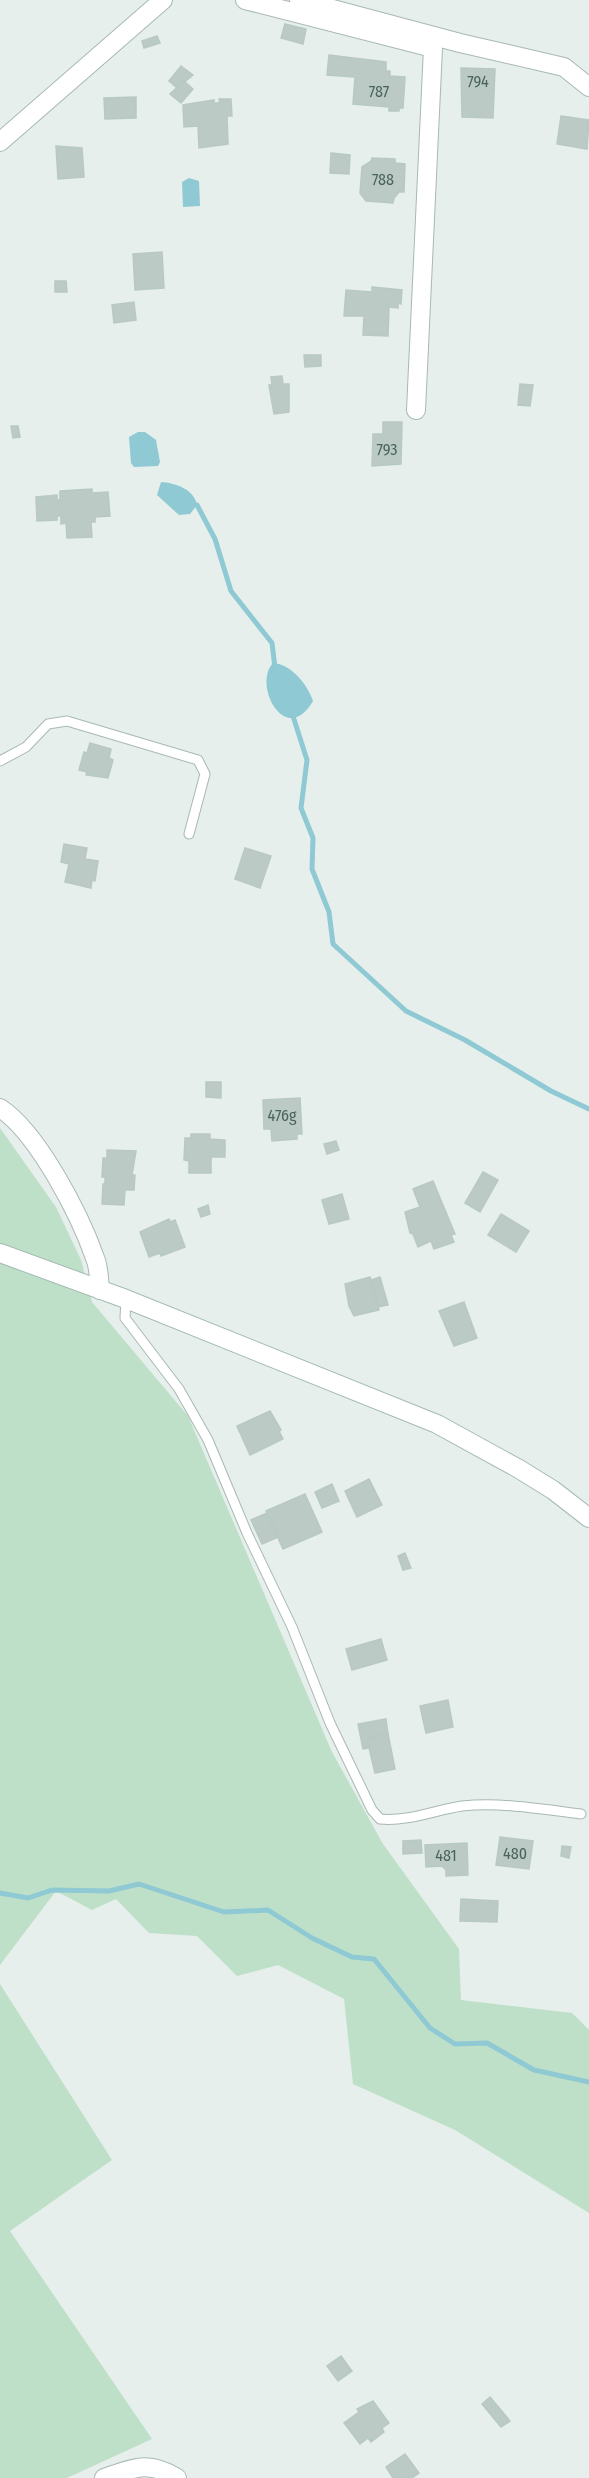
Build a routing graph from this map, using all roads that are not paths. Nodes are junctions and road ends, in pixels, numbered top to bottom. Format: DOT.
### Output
graph roads {
  1 [pos="164,0"];
  2 [pos="245,0"];
  3 [pos="299,0"];
  4 [pos="589,87"];
  5 [pos="0,142"];
  6 [pos="416,410"];
  7 [pos="0,760"];
  8 [pos="189,834"];
  9 [pos="0,1108"];
  10 [pos="0,1253"];
  11 [pos="100,1290"];
  12 [pos="126,1299"];
  13 [pos="589,1518"];
  14 [pos="582,1814"];
  15 [pos="104,2478"];
  16 [pos="177,2478"];
  1 -- 5 [label="street"];
  2 -- 6 [label="street"];
  3 -- 4 [label="street"];
  7 -- 8 [label="lane"];
  9 -- 11 [label="street"];
  10 -- 11 [label="street"];
  11 -- 12 [label="street"];
  12 -- 13 [label="street"];
  12 -- 14 [label="lane"];
  15 -- 16 [label="street"];
}
